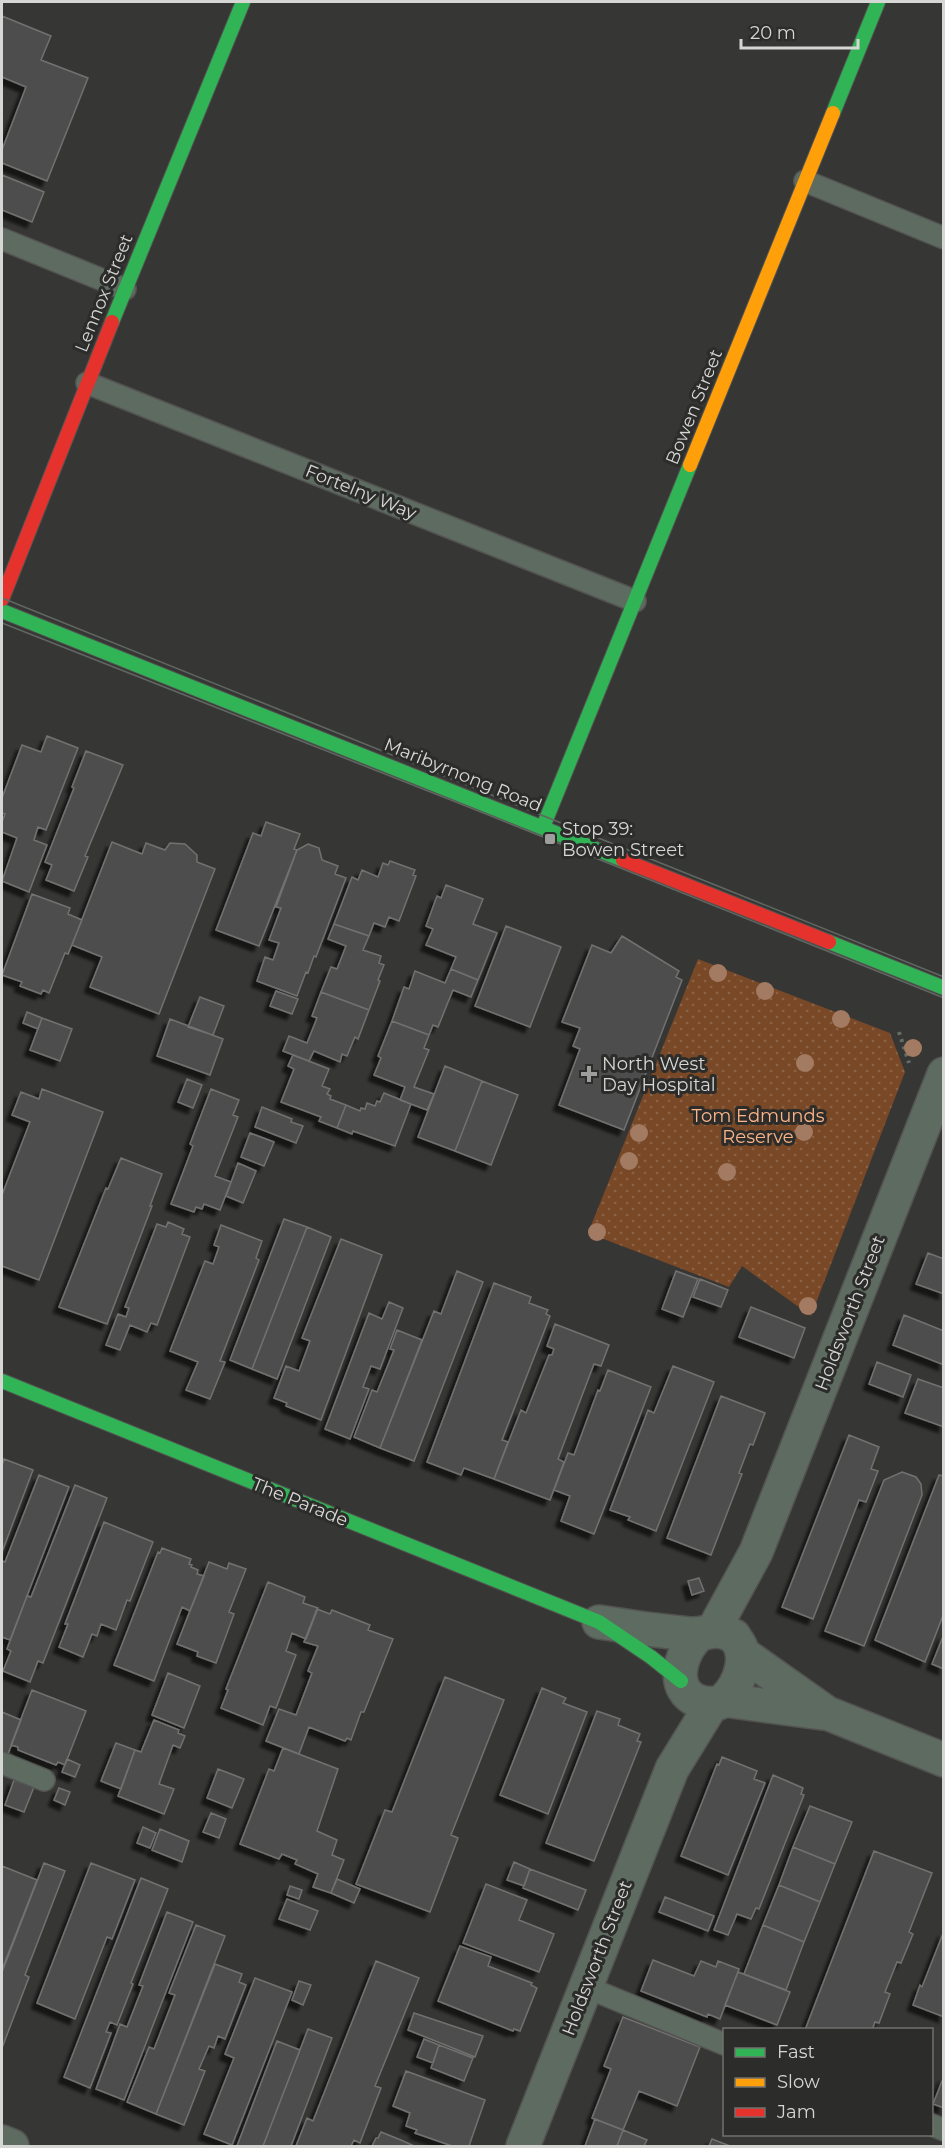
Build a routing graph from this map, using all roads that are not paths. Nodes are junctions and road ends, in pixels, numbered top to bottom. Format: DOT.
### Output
graph roads {
  1 [pos="243,2"];
  2 [pos="878,2"];
  3 [pos="805,181"];
  4 [pos="944,238"];
  5 [pos="2,239"];
  6 [pos="125,289"];
  7 [pos="87,383"];
  8 [pos="2,599"];
  9 [pos="634,601"];
  10 [pos="2,611"];
  11 [pos="543,826"];
  12 [pos="944,988"];
  13 [pos="944,1074"];
  14 [pos="2,1381"];
  15 [pos="600,1622"];
  16 [pos="722,1639"];
  17 [pos="701,1695"];
  18 [pos="827,1713"];
  19 [pos="944,1760"];
  20 [pos="2,1763"];
  21 [pos="44,1780"];
  22 [pos="586,1987"];
  23 [pos="723,2044"];
  24 [pos="2,2142"];
  25 [pos="12,2146"];
  26 [pos="523,2146"];
  1 -- 6 [label="street, Lennox Street"];
  2 -- 3 [label="street, Bowen Street"];
  3 -- 4 [label="lane"];
  3 -- 9 [label="street, Bowen Street"];
  5 -- 6 [label="lane"];
  6 -- 7 [label="street, Lennox Street"];
  7 -- 8 [label="street, Lennox Street"];
  7 -- 9 [label="lane, Fortelny Way"];
  9 -- 11 [label="street, Bowen Street"];
  10 -- 11 [label="street, Maribyrnong Road"];
  11 -- 12 [label="street, Maribyrnong Road"];
  13 -- 16 [label="street, Holdsworth Street"];
  14 -- 15 [label="street, The Parade"];
  15 -- 16 [label="street, The Parade"];
  15 -- 17 [label="street, The Parade"];
  16 -- 17 [label="street"];
  16 -- 17 [label="street"];
  16 -- 18 [label="street"];
  17 -- 18 [label="street"];
  17 -- 22 [label="street, Holdsworth Street"];
  18 -- 19 [label="street"];
  20 -- 21 [label="lane"];
  22 -- 23 [label="lane"];
  22 -- 26 [label="street, Holdsworth Street"];
  24 -- 25 [label="street"];
}
